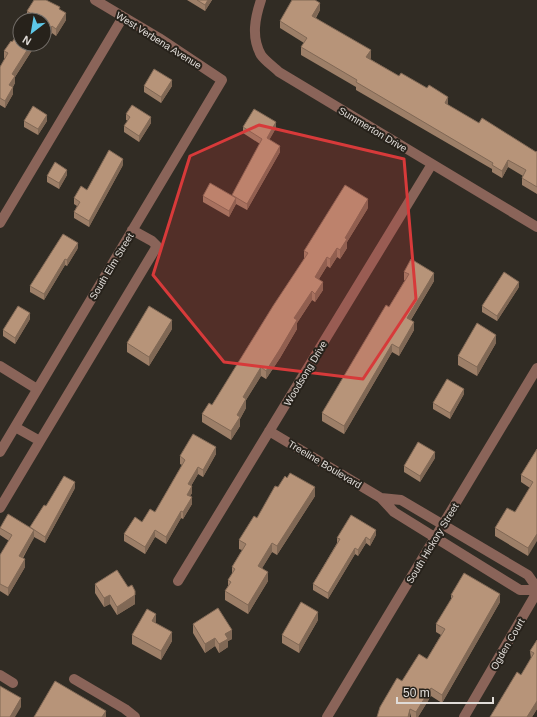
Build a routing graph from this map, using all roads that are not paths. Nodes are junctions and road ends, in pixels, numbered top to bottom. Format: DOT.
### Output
graph roads {
  1 [pos="95,0"];
  2 [pos="261,0"];
  3 [pos="123,17"];
  4 [pos="222,80"];
  5 [pos="432,164"];
  6 [pos="0,223"];
  7 [pos="537,227"];
  8 [pos="132,230"];
  9 [pos="0,366"];
  10 [pos="537,368"];
  11 [pos="37,389"];
  12 [pos="15,427"];
  13 [pos="269,431"];
  14 [pos="40,441"];
  15 [pos="0,452"];
  16 [pos="381,498"];
  17 [pos="0,508"];
  18 [pos="443,525"];
  19 [pos="435,539"];
  20 [pos="178,581"];
  21 [pos="537,590"];
  22 [pos="0,675"];
  23 [pos="74,679"];
  24 [pos="13,683"];
  25 [pos="135,717"];
  26 [pos="327,717"];
  27 [pos="464,717"];
  1 -- 3 [label="street, West Verbena Avenue"];
  2 -- 5 [label="street, Summerton Drive"];
  3 -- 4 [label="street, West Verbena Avenue"];
  3 -- 6 [label="street"];
  4 -- 8 [label="street, South Elm Street"];
  5 -- 7 [label="street, Summerton Drive"];
  5 -- 13 [label="street, Woodsong Drive"];
  8 -- 11 [label="street, South Elm Street"];
  8 -- 14 [label="street"];
  9 -- 11 [label="street"];
  10 -- 18 [label="street, South Hickory Street"];
  11 -- 12 [label="street, South Elm Street"];
  12 -- 14 [label="street"];
  12 -- 15 [label="street, South Elm Street"];
  13 -- 16 [label="street, Treeline Boulevard"];
  13 -- 20 [label="street, Woodsong Drive"];
  14 -- 17 [label="street"];
  16 -- 18 [label="street, Treeline Boulevard"];
  16 -- 19 [label="street, Treeline Boulevard"];
  18 -- 19 [label="street, South Hickory Street"];
  18 -- 21 [label="street, Treeline Boulevard"];
  19 -- 21 [label="street, Treeline Boulevard"];
  19 -- 26 [label="street, South Hickory Street"];
  21 -- 27 [label="street, Ogden Court"];
  22 -- 24 [label="street"];
  23 -- 25 [label="street"];
}
